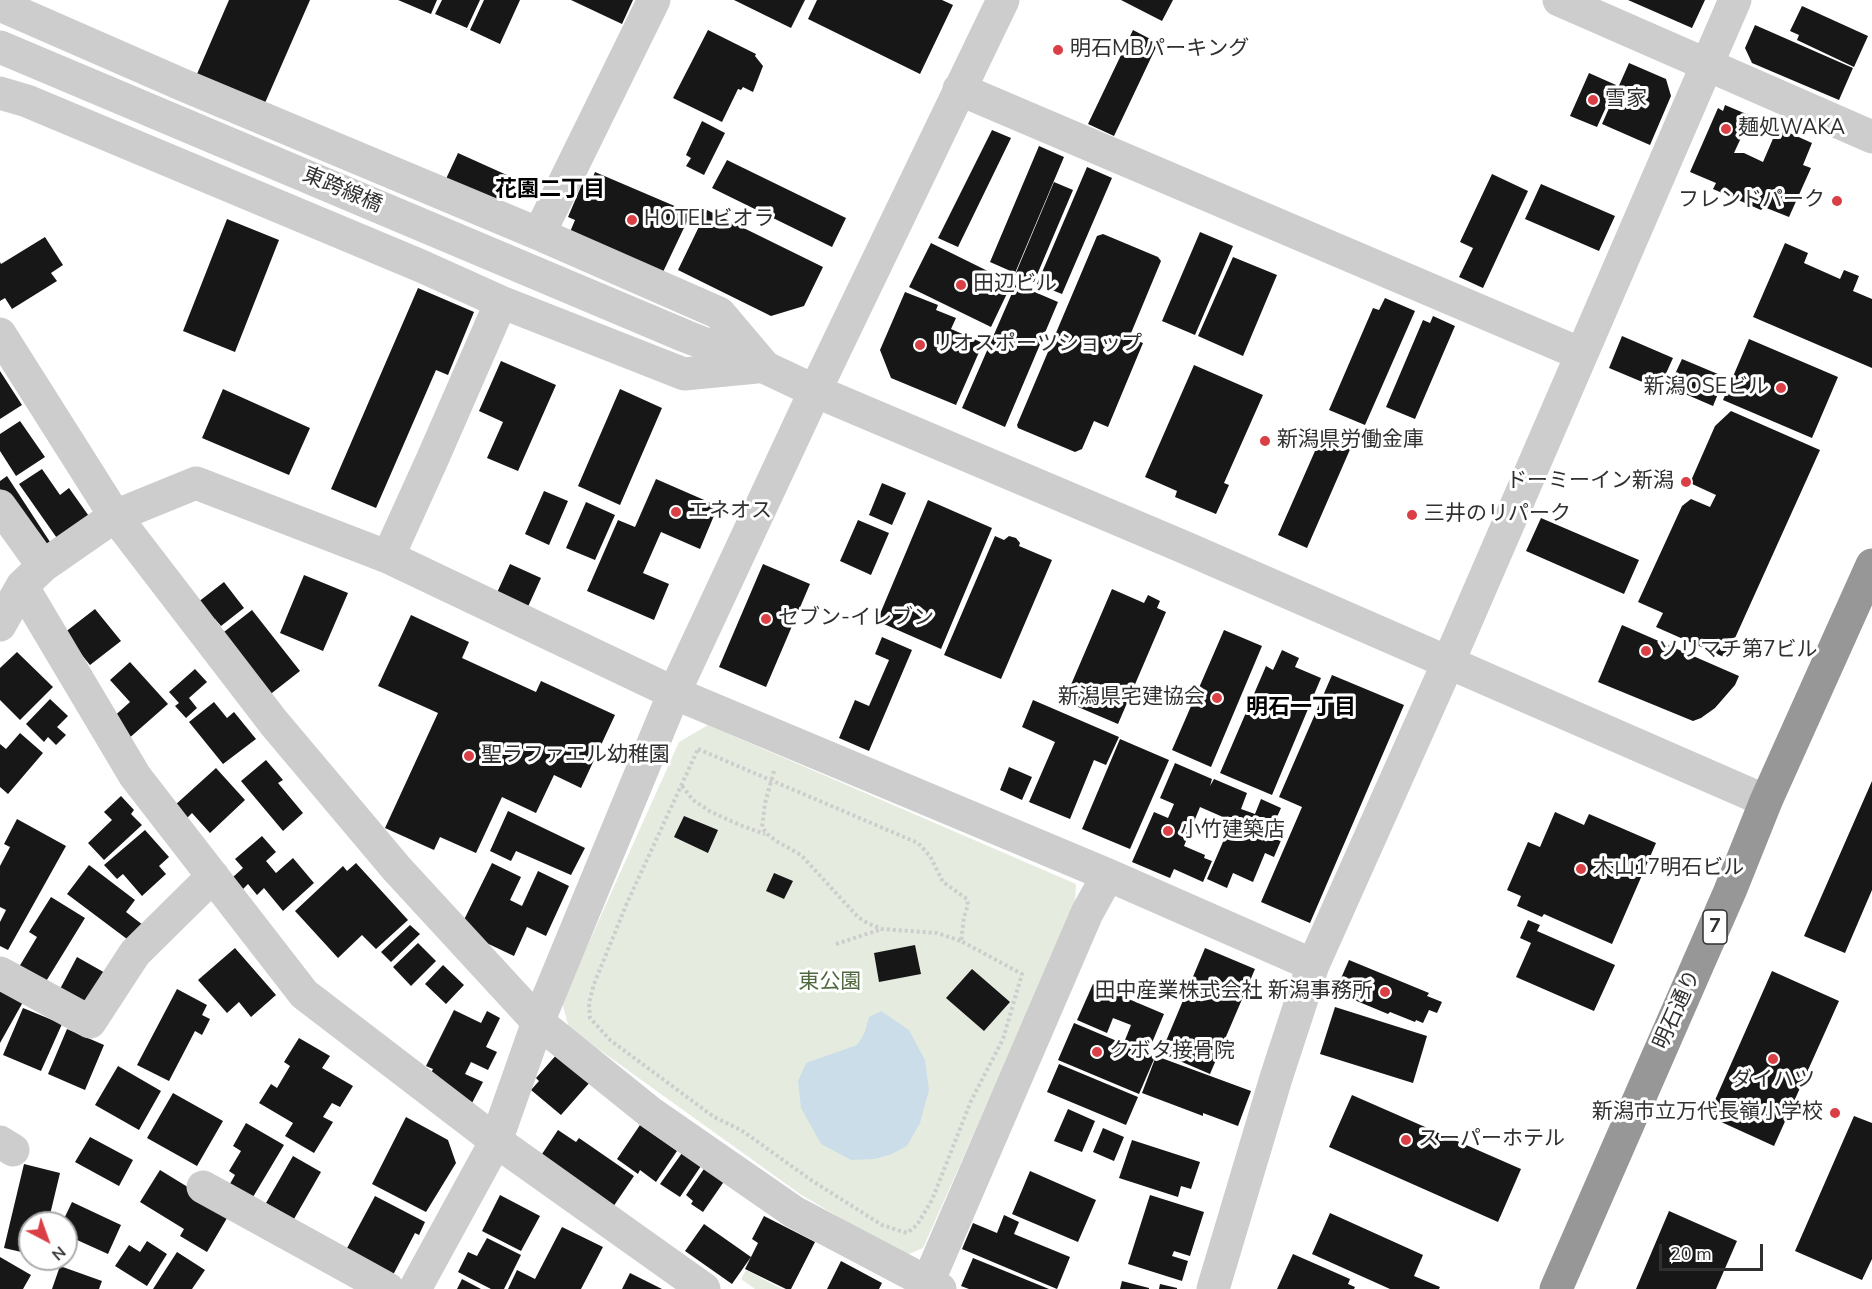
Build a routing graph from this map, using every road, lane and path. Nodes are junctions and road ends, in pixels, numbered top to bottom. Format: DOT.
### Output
graph roads {
  1 [pos="654,0"];
  2 [pos="1003,0"];
  3 [pos="1559,0"];
  4 [pos="1735,0"];
  5 [pos="0,4"];
  6 [pos="58,30"];
  7 [pos="0,47"];
  8 [pos="1706,65"];
  9 [pos="959,89"];
  10 [pos="14,97"];
  11 [pos="1872,137"];
  12 [pos="334,148"];
  13 [pos="304,217"];
  14 [pos="539,234"];
  15 [pos="501,302"];
  16 [pos="0,334"];
  17 [pos="1581,354"];
  18 [pos="764,367"];
  19 [pos="814,391"];
  20 [pos="0,506"];
  21 [pos="115,516"];
  22 [pos="388,557"];
  23 [pos="1870,574"];
  24 [pos="33,576"];
  25 [pos="0,625"];
  26 [pos="1448,663"];
  27 [pos="674,693"];
  28 [pos="770,780"];
  29 [pos="682,786"];
  30 [pos="1766,801"];
  31 [pos="767,834"];
  32 [pos="1108,875"];
  33 [pos="213,876"];
  34 [pos="882,928"];
  35 [pos="961,941"];
  36 [pos="836,944"];
  37 [pos="1313,965"];
  38 [pos="0,973"];
  39 [pos="590,1003"];
  40 [pos="538,1022"];
  41 [pos="714,1117"];
  42 [pos="496,1141"];
  43 [pos="203,1187"];
  44 [pos="931,1287"];
  45 [pos="388,1289"];
  46 [pos="415,1289"];
  47 [pos="704,1289"];
  48 [pos="1213,1289"];
  49 [pos="1556,1289"];
  1 -- 14 [label="street"];
  2 -- 9 [label="street"];
  3 -- 8 [label="street"];
  4 -- 8 [label="street"];
  5 -- 6 [label="street"];
  6 -- 10 [label="street"];
  6 -- 12 [label="street"];
  7 -- 18 [label="street, 東跨線橋"];
  8 -- 11 [label="street"];
  8 -- 17 [label="street"];
  9 -- 17 [label="street"];
  9 -- 19 [label="street"];
  10 -- 13 [label="street"];
  12 -- 13 [label="street"];
  12 -- 14 [label="street"];
  13 -- 15 [label="street"];
  14 -- 18 [label="street"];
  15 -- 18 [label="street"];
  15 -- 22 [label="street"];
  16 -- 21 [label="street"];
  17 -- 26 [label="street"];
  18 -- 19 [label="street, 東跨線橋"];
  19 -- 26 [label="street, 東跨線橋"];
  19 -- 27 [label="street"];
  20 -- 24 [label="street"];
  21 -- 22 [label="street"];
  21 -- 24 [label="street"];
  21 -- 40 [label="street"];
  22 -- 27 [label="street"];
  23 -- 30 [label="highway, 明石通り / 7"];
  24 -- 25 [label="street"];
  24 -- 33 [label="street"];
  26 -- 30 [label="street, 東跨線橋"];
  26 -- 37 [label="street"];
  27 -- 32 [label="street"];
  27 -- 40 [label="street"];
  28 -- 29 [label="path"];
  28 -- 31 [label="path"];
  28 -- 35 [label="path"];
  29 -- 31 [label="path"];
  29 -- 39 [label="path"];
  30 -- 49 [label="highway, 明石通り / 7"];
  31 -- 34 [label="path"];
  32 -- 37 [label="street"];
  32 -- 44 [label="street"];
  33 -- 38 [label="street"];
  33 -- 42 [label="street"];
  34 -- 35 [label="path"];
  34 -- 36 [label="path"];
  35 -- 41 [label="path"];
  37 -- 48 [label="street"];
  40 -- 42 [label="street"];
  40 -- 44 [label="street"];
  42 -- 46 [label="street"];
  42 -- 47 [label="street"];
  43 -- 45 [label="street"];
}
